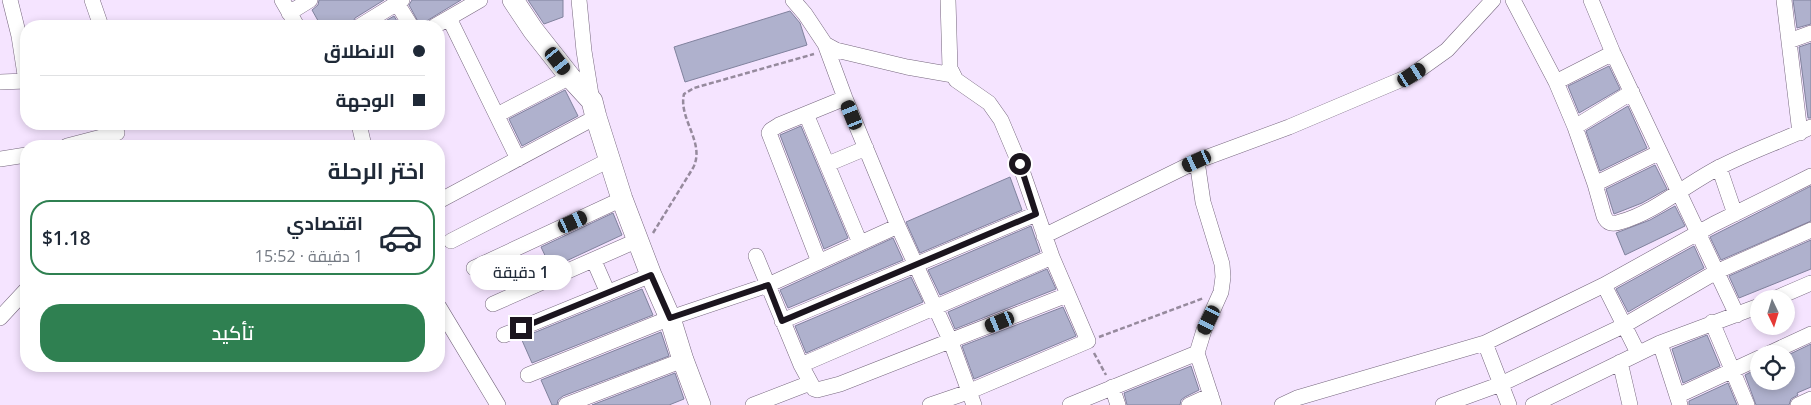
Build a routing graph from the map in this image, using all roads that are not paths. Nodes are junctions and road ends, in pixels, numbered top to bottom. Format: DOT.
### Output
graph roads {
  1 [pos="10,0"];
  2 [pos="92,0"];
  3 [pos="310,0"];
  4 [pos="480,0"];
  5 [pos="513,0"];
  6 [pos="579,0"];
  7 [pos="793,0"];
  8 [pos="948,0"];
  9 [pos="1493,0"];
  10 [pos="1513,0"];
  11 [pos="1591,0"];
  12 [pos="1784,0"];
  13 [pos="398,1"];
  14 [pos="285,6"];
  15 [pos="449,18"];
  16 [pos="99,20"];
  17 [pos="293,20"];
  18 [pos="369,20"];
  19 [pos="408,20"];
  20 [pos="445,20"];
  21 [pos="1811,33"];
  22 [pos="1789,41"];
  23 [pos="20,42"];
  24 [pos="826,47"];
  25 [pos="1613,52"];
  26 [pos="953,75"];
  27 [pos="570,77"];
  28 [pos="20,81"];
  29 [pos="0,82"];
  30 [pos="1556,82"];
  31 [pos="1632,92"];
  32 [pos="845,98"];
  33 [pos="594,109"];
  34 [pos="806,114"];
  35 [pos="497,116"];
  36 [pos="1575,127"];
  37 [pos="1806,130"];
  38 [pos="116,134"];
  39 [pos="92,140"];
  40 [pos="866,148"];
  41 [pos="1660,152"];
  42 [pos="20,156"];
  43 [pos="0,159"];
  44 [pos="518,159"];
  45 [pos="609,160"];
  46 [pos="1197,161"];
  47 [pos="828,164"];
  48 [pos="1720,167"];
  49 [pos="1811,176"];
  50 [pos="1595,184"];
  51 [pos="1678,193"];
  52 [pos="445,198"];
  53 [pos="622,199"];
  54 [pos="1036,214"];
  55 [pos="1735,214"];
  56 [pos="898,226"];
  57 [pos="1811,230"];
  58 [pos="1698,233"];
  59 [pos="1044,236"];
  60 [pos="451,241"];
  61 [pos="860,243"];
  62 [pos="641,246"];
  63 [pos="756,256"];
  64 [pos="1052,258"];
  65 [pos="594,261"];
  66 [pos="819,262"];
  67 [pos="916,265"];
  68 [pos="474,268"];
  69 [pos="1716,272"];
  70 [pos="651,275"];
  71 [pos="1811,282"];
  72 [pos="768,285"];
  73 [pos="1604,285"];
  74 [pos="1794,290"];
  75 [pos="608,293"];
  76 [pos="1067,295"];
  77 [pos="20,296"];
  78 [pos="493,304"];
  79 [pos="935,307"];
  80 [pos="1750,310"];
  81 [pos="1737,315"];
  82 [pos="445,317"];
  83 [pos="0,318"];
  84 [pos="670,318"];
  85 [pos="782,321"];
  86 [pos="1712,322"];
  87 [pos="1623,326"];
  88 [pos="1811,334"];
  89 [pos="504,335"];
  90 [pos="951,342"];
  91 [pos="1485,343"];
  92 [pos="1660,343"];
  93 [pos="1787,345"];
  94 [pos="1197,353"];
  95 [pos="1638,353"];
  96 [pos="683,360"];
  97 [pos="1620,362"];
  98 [pos="1750,362"];
  99 [pos="801,365"];
  100 [pos="1733,370"];
  101 [pos="528,374"];
  102 [pos="810,383"];
  103 [pos="1501,384"];
  104 [pos="1112,387"];
  105 [pos="971,398"];
  106 [pos="1811,399"];
  107 [pos="1212,400"];
  108 [pos="1298,401"];
  109 [pos="1678,401"];
  110 [pos="695,404"];
  111 [pos="498,405"];
  112 [pos="566,405"];
  113 [pos="753,405"];
  114 [pos="930,405"];
  115 [pos="1070,405"];
  116 [pos="1118,405"];
  117 [pos="1189,405"];
  118 [pos="1282,405"];
  119 [pos="1443,405"];
  120 [pos="1509,405"];
  121 [pos="1533,405"];
  122 [pos="1630,405"];
  123 [pos="1747,405"];
  124 [pos="1798,405"];
  1 -- 23 [label="street"];
  2 -- 16 [label="street"];
  3 -- 14 [label="street"];
  4 -- 15 [label="street"];
  5 -- 27 [label="street"];
  6 -- 33 [label="street"];
  7 -- 24 [label="street"];
  8 -- 26 [label="street"];
  9 -- 46 [label="street"];
  10 -- 30 [label="street"];
  11 -- 25 [label="street"];
  12 -- 22 [label="street"];
  13 -- 18 [label="street"];
  13 -- 19 [label="street"];
  14 -- 17 [label="street"];
  15 -- 20 [label="street"];
  15 -- 35 [label="street"];
  21 -- 22 [label="street"];
  22 -- 37 [label="street"];
  24 -- 26 [label="street"];
  24 -- 32 [label="street"];
  25 -- 30 [label="street"];
  25 -- 31 [label="street"];
  26 -- 54 [label="street"];
  27 -- 33 [label="street"];
  27 -- 35 [label="street"];
  28 -- 29 [label="street"];
  30 -- 36 [label="street"];
  31 -- 36 [label="street"];
  31 -- 41 [label="street"];
  32 -- 34 [label="street"];
  32 -- 40 [label="street"];
  33 -- 44 [label="street"];
  33 -- 45 [label="street"];
  34 -- 47 [label="street"];
  34 -- 66 [label="street"];
  35 -- 44 [label="street"];
  36 -- 50 [label="street"];
  37 -- 48 [label="street"];
  38 -- 39 [label="street"];
  40 -- 47 [label="street"];
  40 -- 56 [label="street"];
  41 -- 50 [label="street"];
  41 -- 51 [label="street"];
  42 -- 43 [label="street"];
  44 -- 52 [label="street"];
  45 -- 53 [label="street"];
  45 -- 60 [label="street"];
  46 -- 59 [label="street"];
  46 -- 94 [label="street"];
  47 -- 61 [label="street"];
  48 -- 51 [label="street"];
  48 -- 55 [label="street"];
  49 -- 55 [label="street"];
  50 -- 51 [label="street"];
  51 -- 58 [label="street"];
  53 -- 62 [label="street"];
  53 -- 68 [label="street"];
  54 -- 59 [label="street"];
  54 -- 67 [label="street"];
  55 -- 58 [label="street"];
  56 -- 61 [label="street"];
  56 -- 67 [label="street"];
  57 -- 69 [label="street"];
  58 -- 69 [label="street"];
  58 -- 73 [label="street"];
  59 -- 64 [label="street"];
  61 -- 66 [label="street"];
  62 -- 65 [label="street"];
  62 -- 70 [label="street"];
  63 -- 72 [label="street"];
  64 -- 76 [label="street"];
  64 -- 79 [label="street"];
  65 -- 75 [label="street"];
  65 -- 78 [label="street"];
  66 -- 72 [label="street"];
  67 -- 79 [label="street"];
  67 -- 85 [label="street"];
  69 -- 81 [label="street"];
  69 -- 87 [label="street"];
  70 -- 75 [label="street"];
  70 -- 84 [label="street"];
  71 -- 74 [label="street"];
  72 -- 84 [label="street"];
  72 -- 85 [label="street"];
  73 -- 87 [label="street"];
  73 -- 91 [label="street"];
  75 -- 89 [label="street"];
  76 -- 90 [label="street"];
  76 -- 105 [label="street"];
  77 -- 83 [label="street"];
  79 -- 90 [label="street"];
  79 -- 99 [label="street"];
  80 -- 81 [label="street"];
  81 -- 86 [label="street"];
  82 -- 111 [label="street"];
  84 -- 96 [label="street"];
  84 -- 101 [label="street"];
  85 -- 99 [label="street"];
  86 -- 92 [label="street"];
  86 -- 100 [label="street"];
  87 -- 95 [label="street"];
  87 -- 103 [label="street"];
  88 -- 93 [label="street"];
  90 -- 102 [label="street"];
  90 -- 105 [label="street"];
  91 -- 103 [label="street"];
  91 -- 108 [label="street"];
  92 -- 95 [label="street"];
  92 -- 109 [label="street"];
  94 -- 104 [label="street"];
  94 -- 107 [label="street"];
  95 -- 97 [label="street"];
  96 -- 110 [label="street"];
  96 -- 112 [label="street"];
  97 -- 121 [label="street"];
  97 -- 122 [label="street"];
  98 -- 100 [label="street"];
  99 -- 102 [label="street"];
  100 -- 109 [label="street"];
  100 -- 123 [label="street"];
  102 -- 113 [label="street"];
  103 -- 119 [label="street"];
  103 -- 120 [label="street"];
  104 -- 115 [label="street"];
  104 -- 116 [label="street"];
  105 -- 114 [label="street"];
  106 -- 124 [label="street"];
  107 -- 117 [label="street"];
  108 -- 118 [label="street"];
}
